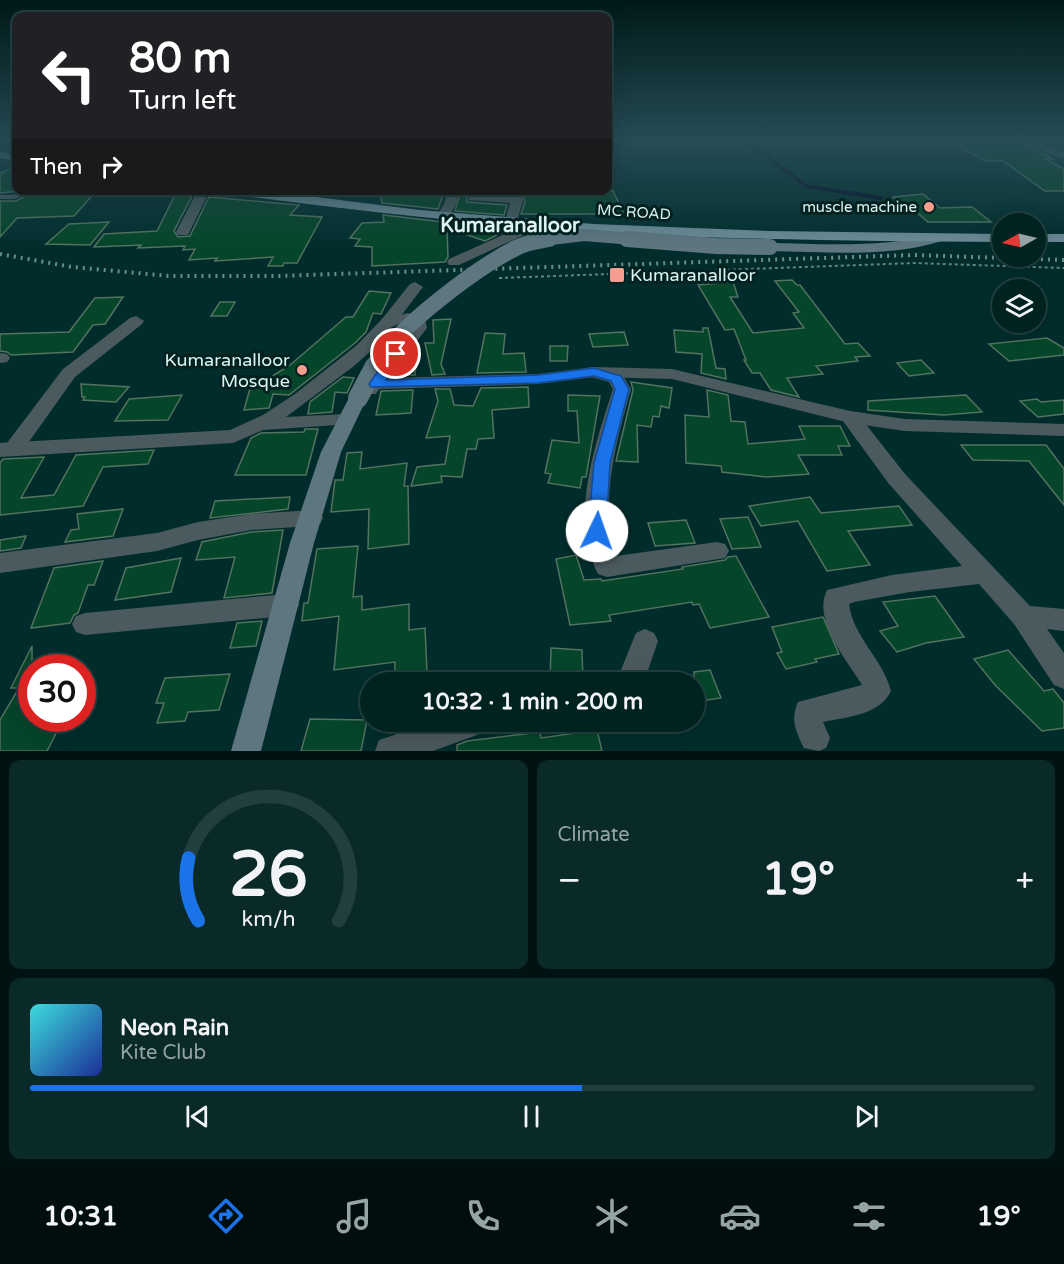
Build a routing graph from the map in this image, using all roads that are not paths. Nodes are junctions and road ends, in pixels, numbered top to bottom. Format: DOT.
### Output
graph roads {
  1 [pos="18,195"];
  2 [pos="202,195"];
  3 [pos="270,195"];
  4 [pos="452,195"];
  5 [pos="0,197"];
  6 [pos="473,197"];
  7 [pos="443,216"];
  8 [pos="511,221"];
  9 [pos="536,224"];
  10 [pos="183,232"];
  11 [pos="992,238"];
  12 [pos="1046,238"];
  13 [pos="1064,238"];
  14 [pos="826,241"];
  15 [pos="454,262"];
  16 [pos="415,287"];
  17 [pos="136,321"];
  18 [pos="387,322"];
  19 [pos="594,372"];
  20 [pos="376,384"];
  21 [pos="358,398"];
  22 [pos="850,417"];
  23 [pos="345,420"];
  24 [pos="262,425"];
  25 [pos="1064,430"];
  26 [pos="7,449"];
  27 [pos="312,518"];
  28 [pos="717,551"];
  29 [pos="0,563"];
  30 [pos="986,574"];
  31 [pos="286,605"];
  32 [pos="1023,616"];
  33 [pos="1064,620"];
  34 [pos="85,624"];
  35 [pos="645,641"];
  36 [pos="634,672"];
  37 [pos="1064,676"];
  38 [pos="446,732"];
  39 [pos="815,738"];
  40 [pos="246,751"];
  41 [pos="390,751"];
  1 -- 5 [label="lane"];
  2 -- 10 [label="street"];
  3 -- 7 [label="main road, MC ROAD"];
  4 -- 7 [label="street"];
  6 -- 8 [label="street"];
  7 -- 8 [label="main road, MC ROAD"];
  8 -- 9 [label="main road, MC ROAD"];
  9 -- 14 [label="main road, MC ROAD"];
  9 -- 15 [label="street"];
  11 -- 14 [label="main road"];
  12 -- 13 [label="main road"];
  14 -- 21 [label="main road, bridge"];
  16 -- 18 [label="street"];
  17 -- 26 [label="street"];
  18 -- 20 [label="street"];
  18 -- 24 [label="street"];
  19 -- 20 [label="street"];
  19 -- 22 [label="street"];
  19 -- 28 [label="street"];
  20 -- 21 [label="street"];
  21 -- 23 [label="main road"];
  22 -- 25 [label="street"];
  22 -- 30 [label="street"];
  23 -- 24 [label="street"];
  23 -- 27 [label="main road"];
  24 -- 26 [label="street"];
  27 -- 29 [label="street"];
  27 -- 31 [label="main road"];
  30 -- 32 [label="street"];
  30 -- 39 [label="street"];
  31 -- 34 [label="street"];
  31 -- 40 [label="main road"];
  32 -- 33 [label="street"];
  32 -- 37 [label="street"];
  35 -- 36 [label="street"];
  38 -- 41 [label="street"];
}
